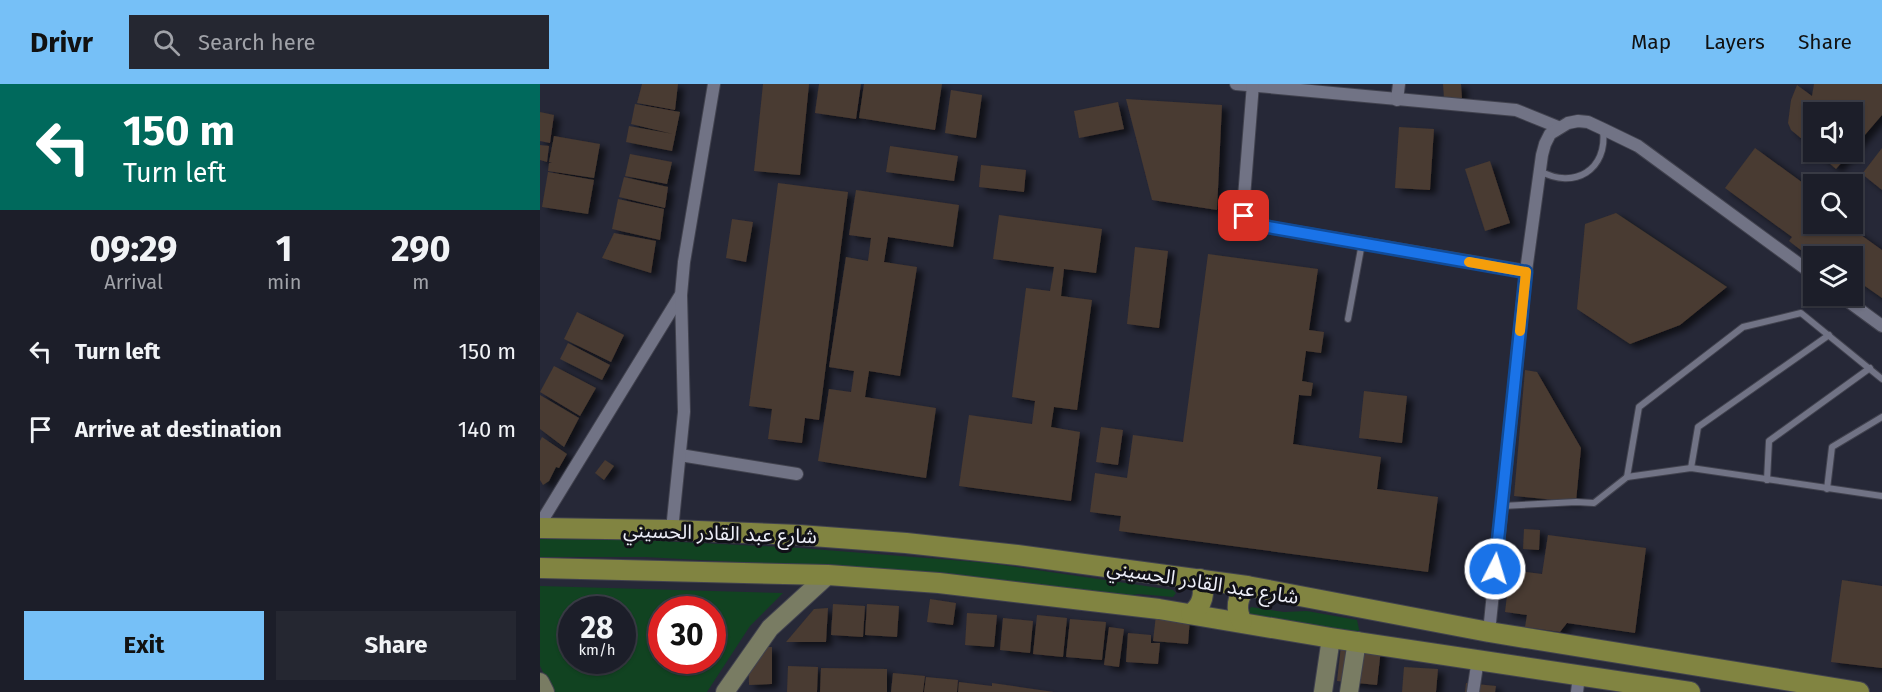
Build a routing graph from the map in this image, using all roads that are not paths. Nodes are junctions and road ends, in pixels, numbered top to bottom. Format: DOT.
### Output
graph roads {
  1 [pos="714,84"];
  2 [pos="1236,84"];
  3 [pos="1399,84"];
  4 [pos="1253,85"];
  5 [pos="1397,100"];
  6 [pos="1558,127"];
  7 [pos="1603,129"];
  8 [pos="1540,170"];
  9 [pos="1362,243"];
  10 [pos="1803,267"];
  11 [pos="1526,272"];
  12 [pos="681,295"];
  13 [pos="1855,306"];
  14 [pos="1348,319"];
  15 [pos="1882,326"];
  16 [pos="1829,335"];
  17 [pos="1870,368"];
  18 [pos="1882,379"];
  19 [pos="1882,417"];
  20 [pos="680,455"];
  21 [pos="1691,468"];
  22 [pos="797,474"];
  23 [pos="1627,477"];
  24 [pos="1767,480"];
  25 [pos="1827,489"];
  26 [pos="1882,496"];
  27 [pos="1501,506"];
  28 [pos="540,526"];
  29 [pos="672,530"];
  30 [pos="540,568"];
  31 [pos="828,575"];
  32 [pos="1200,579"];
  33 [pos="1247,586"];
  34 [pos="1191,614"];
  35 [pos="1242,622"];
  36 [pos="1489,632"];
  37 [pos="1331,638"];
  38 [pos="1357,641"];
  39 [pos="1478,659"];
  40 [pos="540,682"];
  41 [pos="1578,684"];
  42 [pos="1680,691"];
  43 [pos="545,692"];
  44 [pos="725,692"];
  45 [pos="1323,692"];
  46 [pos="1349,692"];
  47 [pos="1473,692"];
  48 [pos="1859,692"];
  1 -- 12 [label="street"];
  2 -- 4 [label="street"];
  3 -- 5 [label="street"];
  4 -- 5 [label="street"];
  4 -- 9 [label="street"];
  5 -- 6 [label="street"];
  6 -- 7 [label="street"];
  6 -- 8 [label="street"];
  7 -- 8 [label="lane"];
  7 -- 10 [label="street"];
  8 -- 11 [label="street"];
  9 -- 11 [label="street"];
  9 -- 14 [label="lane"];
  11 -- 27 [label="street"];
  12 -- 20 [label="street"];
  12 -- 28 [label="street"];
  13 -- 15 [label="street"];
  16 -- 17 [label="lane"];
  16 -- 21 [label="lane"];
  16 -- 23 [label="lane"];
  17 -- 18 [label="lane"];
  17 -- 24 [label="lane"];
  19 -- 25 [label="lane"];
  20 -- 22 [label="street"];
  20 -- 29 [label="street"];
  21 -- 23 [label="lane"];
  21 -- 24 [label="lane"];
  23 -- 27 [label="lane"];
  24 -- 25 [label="lane"];
  25 -- 26 [label="lane"];
  27 -- 36 [label="street"];
  28 -- 29 [label="main road, شارع عبد القادر الحسيني"];
  29 -- 32 [label="main road, شارع عبد القادر الحسيني"];
  30 -- 31 [label="main road, شارع عبد القادر الحسيني"];
  31 -- 34 [label="main road, شارع عبد القادر الحسيني"];
  31 -- 44 [label="street"];
  32 -- 33 [label="main road, شارع عبد القادر الحسيني"];
  32 -- 34 [label="main road"];
  33 -- 35 [label="main road"];
  33 -- 36 [label="main road, شارع عبد القادر الحسيني"];
  34 -- 35 [label="main road, شارع عبد القادر الحسيني"];
  35 -- 37 [label="main road, شارع عبد القادر الحسيني"];
  36 -- 48 [label="main road, شارع عبد القادر الحسيني"];
  37 -- 38 [label="main road, شارع عبد القادر الحسيني"];
  37 -- 45 [label="street"];
  38 -- 39 [label="main road, شارع عبد القادر الحسيني"];
  38 -- 46 [label="street"];
  39 -- 41 [label="main road, شارع عبد القادر الحسيني"];
  39 -- 47 [label="street"];
  40 -- 43 [label="street"];
  41 -- 42 [label="main road, شارع عبد القادر الحسيني"];
}
